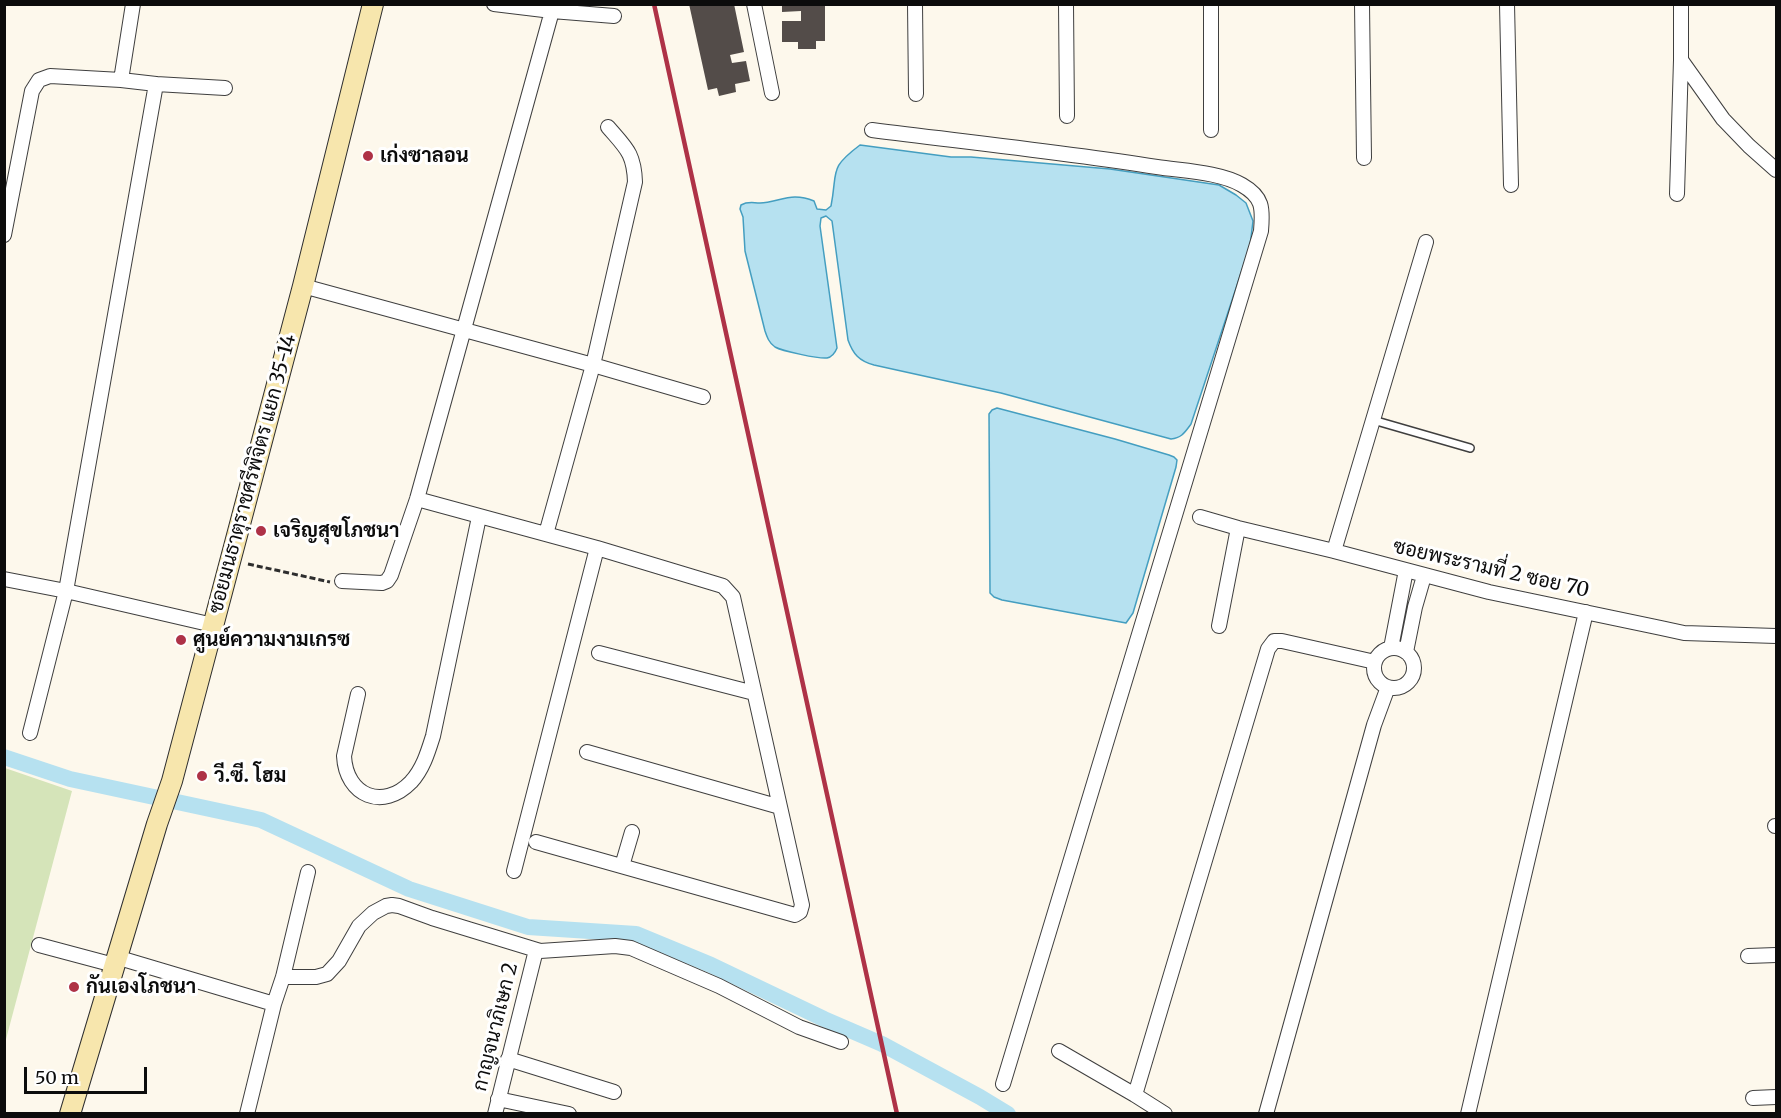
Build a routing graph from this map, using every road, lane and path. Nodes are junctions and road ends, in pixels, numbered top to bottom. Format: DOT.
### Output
graph roads {
  1 [pos="133,4"];
  2 [pos="373,4"];
  3 [pos="494,4"];
  4 [pos="754,4"];
  5 [pos="915,4"];
  6 [pos="1066,4"];
  7 [pos="1211,4"];
  8 [pos="1362,4"];
  9 [pos="1507,4"];
  10 [pos="1681,4"];
  11 [pos="552,11"];
  12 [pos="614,16"];
  13 [pos="1681,60"];
  14 [pos="121,80"];
  15 [pos="156,84"];
  16 [pos="225,88"];
  17 [pos="772,93"];
  18 [pos="916,94"];
  19 [pos="1067,116"];
  20 [pos="608,127"];
  21 [pos="872,130"];
  22 [pos="1211,130"];
  23 [pos="1364,158"];
  24 [pos="1776,170"];
  25 [pos="1510,185"];
  26 [pos="1677,194"];
  27 [pos="4,235"];
  28 [pos="1426,242"];
  29 [pos="303,286"];
  30 [pos="465,331"];
  31 [pos="593,365"];
  32 [pos="703,397"];
  33 [pos="1373,420"];
  34 [pos="1470,448"];
  35 [pos="417,499"];
  36 [pos="479,517"];
  37 [pos="1200,517"];
  38 [pos="1238,528"];
  39 [pos="546,534"];
  40 [pos="597,548"];
  41 [pos="1334,551"];
  42 [pos="230,560"];
  43 [pos="1406,570"];
  44 [pos="1424,576"];
  45 [pos="4,579"];
  46 [pos="341,582"];
  47 [pos="66,591"];
  48 [pos="1586,612"];
  49 [pos="213,625"];
  50 [pos="1219,626"];
  51 [pos="1776,636"];
  52 [pos="1391,648"];
  53 [pos="1406,652"];
  54 [pos="599,653"];
  55 [pos="1375,662"];
  56 [pos="1388,687"];
  57 [pos="754,693"];
  58 [pos="358,694"];
  59 [pos="30,733"];
  60 [pos="586,752"];
  61 [pos="780,807"];
  62 [pos="632,832"];
  63 [pos="536,842"];
  64 [pos="622,866"];
  65 [pos="514,871"];
  66 [pos="308,872"];
  67 [pos="39,945"];
  68 [pos="536,950"];
  69 [pos="1776,955"];
  70 [pos="1748,956"];
  71 [pos="115,961"];
  72 [pos="283,977"];
  73 [pos="274,1004"];
  74 [pos="841,1042"];
  75 [pos="1059,1051"];
  76 [pos="508,1059"];
  77 [pos="1003,1084"];
  78 [pos="614,1092"];
  79 [pos="1135,1095"];
  80 [pos="1776,1097"];
  81 [pos="1753,1098"];
  82 [pos="498,1099"];
  83 [pos="69,1113"];
  84 [pos="247,1113"];
  85 [pos="495,1113"];
  86 [pos="569,1113"];
  87 [pos="1165,1113"];
  88 [pos="1266,1113"];
  89 [pos="1468,1113"];
  1 -- 14 [label="street"];
  2 -- 29 [label="street, ซอยมนธาตุราชศรีพิจิตร แยก 35-14"];
  3 -- 11 [label="street"];
  4 -- 17 [label="street"];
  5 -- 18 [label="street"];
  6 -- 19 [label="street"];
  7 -- 22 [label="street"];
  8 -- 23 [label="street"];
  9 -- 25 [label="street"];
  10 -- 13 [label="street"];
  11 -- 12 [label="street"];
  11 -- 30 [label="street"];
  13 -- 24 [label="street"];
  13 -- 26 [label="street"];
  14 -- 15 [label="street"];
  14 -- 27 [label="street"];
  15 -- 16 [label="street"];
  15 -- 47 [label="street"];
  20 -- 31 [label="street"];
  21 -- 77 [label="street"];
  28 -- 33 [label="street"];
  29 -- 30 [label="street"];
  29 -- 42 [label="street, ซอยมนธาตุราชศรีพิจิตร แยก 35-14"];
  30 -- 31 [label="street"];
  30 -- 35 [label="street"];
  31 -- 32 [label="street"];
  31 -- 39 [label="street"];
  33 -- 34 [label="lane"];
  33 -- 41 [label="street"];
  35 -- 36 [label="street"];
  35 -- 46 [label="street"];
  36 -- 39 [label="street"];
  36 -- 58 [label="street"];
  37 -- 38 [label="street, ซอยพระรามที่ 2 ซอย 70"];
  38 -- 41 [label="street, ซอยพระรามที่ 2 ซอย 70"];
  38 -- 50 [label="street"];
  39 -- 40 [label="street"];
  40 -- 57 [label="street"];
  40 -- 65 [label="street"];
  41 -- 43 [label="street, ซอยพระรามที่ 2 ซอย 70"];
  42 -- 46 [label="path"];
  42 -- 49 [label="street, ซอยมนธาตุราชศรีพิจิตร แยก 35-14"];
  43 -- 44 [label="street, ซอยพระรามที่ 2 ซอย 70"];
  43 -- 52 [label="street"];
  44 -- 48 [label="street, ซอยพระรามที่ 2 ซอย 70"];
  44 -- 53 [label="street"];
  45 -- 47 [label="street"];
  47 -- 49 [label="street"];
  47 -- 59 [label="street"];
  48 -- 51 [label="street, ซอยพระรามที่ 2 ซอย 70"];
  48 -- 89 [label="street"];
  49 -- 71 [label="street, ซอยมนธาตุราชศรีพิจิตร แยก 35-14"];
  52 -- 53 [label="street"];
  52 -- 55 [label="street"];
  53 -- 56 [label="street"];
  54 -- 57 [label="street"];
  55 -- 56 [label="street"];
  55 -- 79 [label="street"];
  56 -- 88 [label="street"];
  57 -- 61 [label="street"];
  60 -- 61 [label="street"];
  61 -- 64 [label="street"];
  62 -- 64 [label="street"];
  63 -- 64 [label="street"];
  66 -- 72 [label="street"];
  67 -- 71 [label="street"];
  68 -- 72 [label="street"];
  68 -- 74 [label="street"];
  68 -- 76 [label="street, กาญจนาภิเษก 2"];
  69 -- 70 [label="street"];
  71 -- 73 [label="street"];
  71 -- 83 [label="street, ซอยมนธาตุราชศรีพิจิตร แยก 35-14"];
  72 -- 73 [label="street"];
  73 -- 84 [label="street"];
  75 -- 79 [label="street"];
  76 -- 78 [label="street"];
  76 -- 82 [label="street, กาญจนาภิเษก 2"];
  79 -- 87 [label="street"];
  80 -- 81 [label="street"];
  82 -- 85 [label="street, กาญจนาภิเษก 2"];
  82 -- 86 [label="street"];
}
